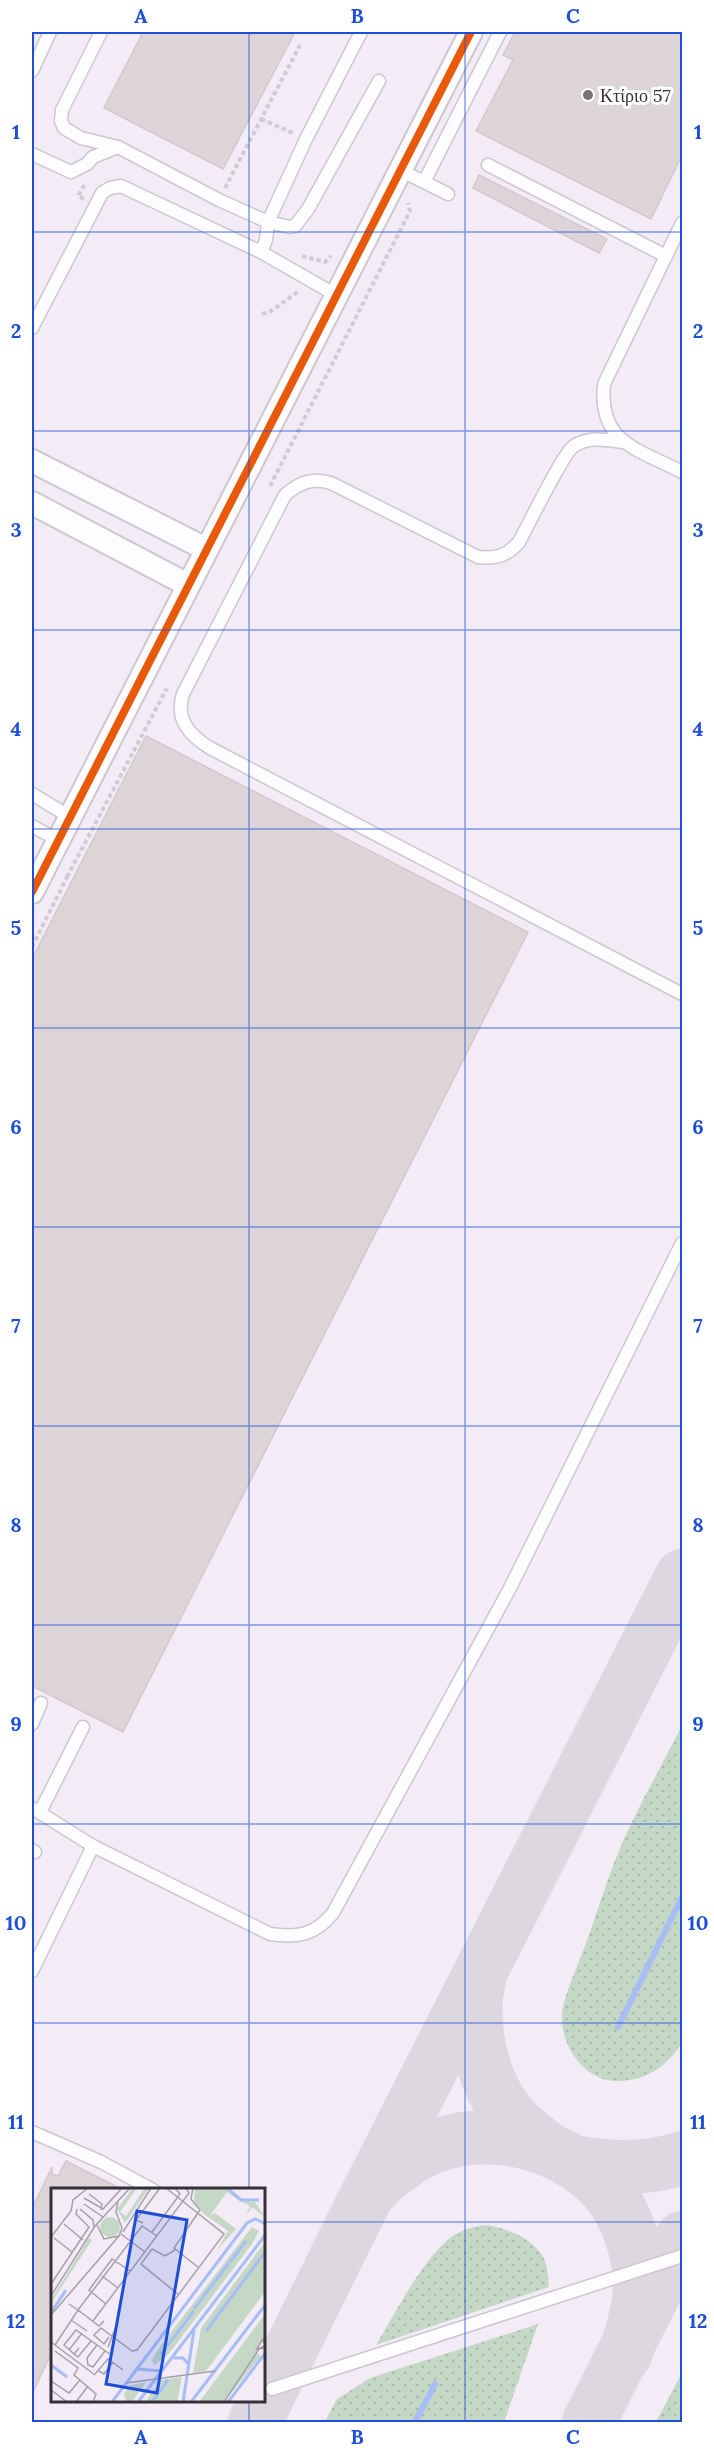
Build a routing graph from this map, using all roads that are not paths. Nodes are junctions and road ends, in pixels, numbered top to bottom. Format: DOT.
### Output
graph roads {
  1 [pos="50,32"];
  2 [pos="101,32"];
  3 [pos="361,32"];
  4 [pos="471,32"];
  5 [pos="500,32"];
  6 [pos="32,71"];
  7 [pos="379,81"];
  8 [pos="118,147"];
  9 [pos="32,154"];
  10 [pos="488,165"];
  11 [pos="400,170"];
  12 [pos="424,182"];
  13 [pos="448,194"];
  14 [pos="268,222"];
  15 [pos="682,223"];
  16 [pos="261,252"];
  17 [pos="666,256"];
  18 [pos="336,295"];
  19 [pos="32,328"];
  20 [pos="624,442"];
  21 [pos="32,461"];
  22 [pos="682,472"];
  23 [pos="32,503"];
  24 [pos="206,549"];
  25 [pos="188,585"];
  26 [pos="32,794"];
  27 [pos="70,818"];
  28 [pos="32,826"];
  29 [pos="58,840"];
  30 [pos="32,892"];
  31 [pos="682,994"];
  32 [pos="682,1243"];
  33 [pos="42,1703"];
  34 [pos="32,1724"];
  35 [pos="82,1727"];
  36 [pos="36,1810"];
  37 [pos="93,1846"];
  38 [pos="32,1971"];
  39 [pos="33,2136"];
  40 [pos="149,2188"];
  41 [pos="682,2256"];
  42 [pos="272,2389"];
  1 -- 6 [label="lane"];
  2 -- 8 [label="lane"];
  3 -- 14 [label="lane"];
  4 -- 11 [label="street"];
  5 -- 12 [label="lane"];
  7 -- 14 [label="lane"];
  8 -- 9 [label="lane"];
  8 -- 14 [label="lane"];
  10 -- 17 [label="lane"];
  11 -- 12 [label="lane"];
  11 -- 18 [label="street"];
  12 -- 13 [label="lane"];
  14 -- 16 [label="lane"];
  15 -- 17 [label="lane"];
  16 -- 18 [label="lane"];
  16 -- 19 [label="lane"];
  17 -- 20 [label="lane"];
  18 -- 24 [label="street"];
  20 -- 22 [label="lane"];
  20 -- 31 [label="lane"];
  21 -- 24 [label="street"];
  23 -- 25 [label="street"];
  24 -- 25 [label="street"];
  25 -- 27 [label="street"];
  26 -- 27 [label="lane"];
  27 -- 29 [label="street"];
  28 -- 29 [label="lane"];
  29 -- 30 [label="street"];
  32 -- 37 [label="lane"];
  33 -- 34 [label="lane"];
  35 -- 36 [label="lane"];
  36 -- 37 [label="lane"];
  37 -- 38 [label="lane"];
  39 -- 40 [label="lane"];
  41 -- 42 [label="lane"];
}
